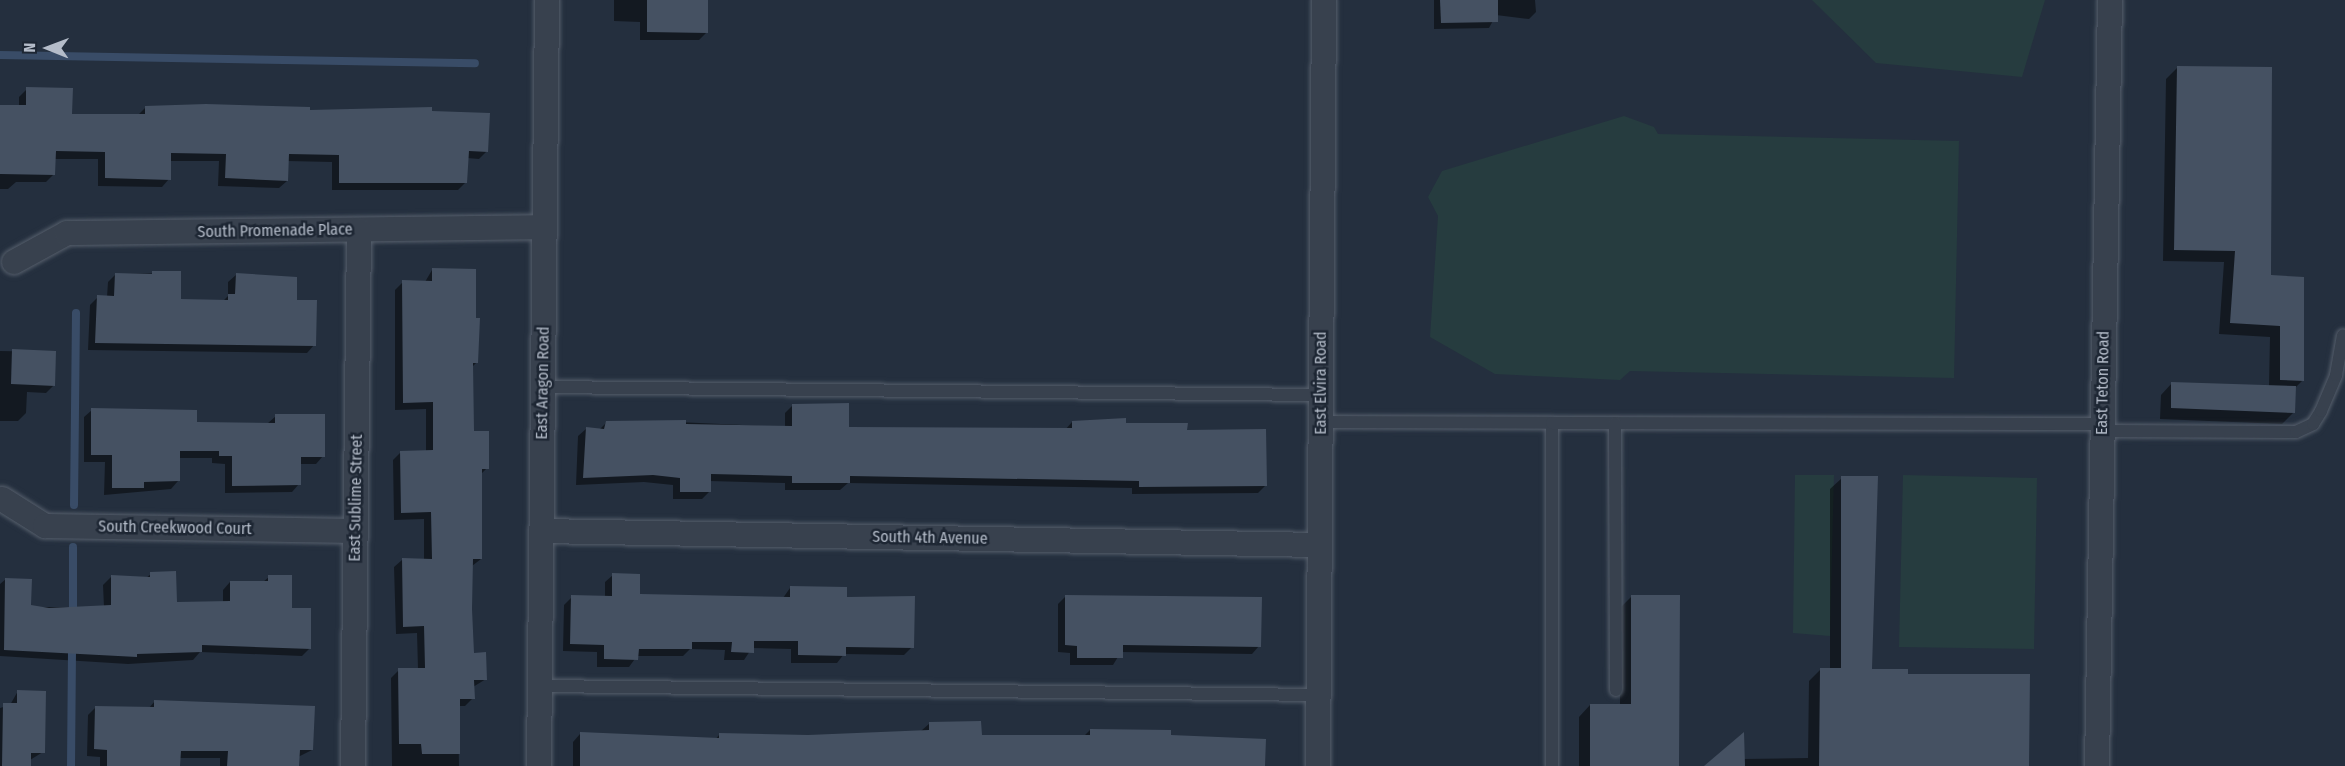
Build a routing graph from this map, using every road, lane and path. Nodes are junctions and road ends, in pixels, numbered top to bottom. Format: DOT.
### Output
graph roads {
  1 [pos="547,0"];
  2 [pos="1324,0"];
  3 [pos="2110,0"];
  4 [pos="544,227"];
  5 [pos="359,230"];
  6 [pos="14,262"];
  7 [pos="2343,336"];
  8 [pos="543,387"];
  9 [pos="1321,395"];
  10 [pos="1321,422"];
  11 [pos="1552,423"];
  12 [pos="1615,423"];
  13 [pos="2103,428"];
  14 [pos="2,499"];
  15 [pos="356,531"];
  16 [pos="541,531"];
  17 [pos="1319,545"];
  18 [pos="540,686"];
  19 [pos="1616,690"];
  20 [pos="1318,696"];
  21 [pos="353,766"];
  22 [pos="539,766"];
  23 [pos="1318,766"];
  24 [pos="1552,766"];
  25 [pos="2097,766"];
  1 -- 4 [label="street, East Aragon Road"];
  2 -- 9 [label="street, East Elvira Road"];
  3 -- 13 [label="street, East Teton Road"];
  4 -- 5 [label="street, South Promenade Place"];
  4 -- 8 [label="street, East Aragon Road"];
  5 -- 6 [label="street, South Promenade Place"];
  5 -- 15 [label="street, East Sublime Street"];
  7 -- 13 [label="lane"];
  8 -- 9 [label="lane"];
  8 -- 16 [label="street, East Aragon Road"];
  9 -- 10 [label="street, East Elvira Road"];
  10 -- 11 [label="lane"];
  10 -- 17 [label="street, East Elvira Road"];
  11 -- 12 [label="lane"];
  11 -- 24 [label="lane"];
  12 -- 13 [label="lane"];
  12 -- 19 [label="lane"];
  13 -- 25 [label="street, East Teton Road"];
  14 -- 15 [label="street, South Creekwood Court"];
  15 -- 21 [label="street, East Sublime Street"];
  16 -- 17 [label="street, South 4th Avenue"];
  16 -- 18 [label="street, East Aragon Road"];
  17 -- 20 [label="street, East Elvira Road"];
  18 -- 20 [label="lane"];
  18 -- 22 [label="street, East Aragon Road"];
  20 -- 23 [label="street, East Elvira Road"];
}
